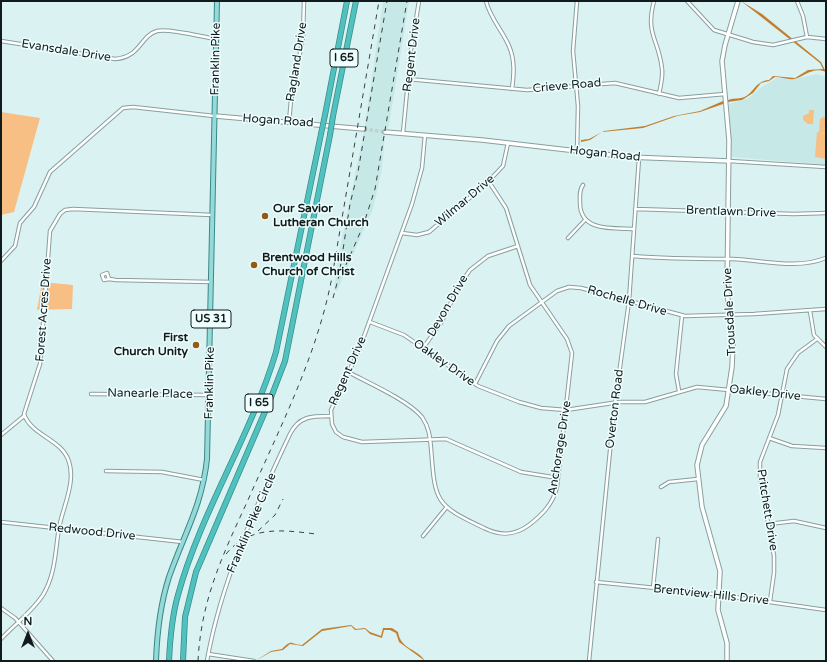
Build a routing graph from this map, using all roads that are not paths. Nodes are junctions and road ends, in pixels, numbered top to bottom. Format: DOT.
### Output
graph roads {
  1 [pos="217,1"];
  2 [pos="304,1"];
  3 [pos="347,1"];
  4 [pos="356,1"];
  5 [pos="419,1"];
  6 [pos="486,1"];
  7 [pos="577,1"];
  8 [pos="654,1"];
  9 [pos="687,1"];
  10 [pos="738,1"];
  11 [pos="797,1"];
  12 [pos="728,35"];
  13 [pos="807,37"];
  14 [pos="216,39"];
  15 [pos="826,39"];
  16 [pos="1,41"];
  17 [pos="408,79"];
  18 [pos="577,86"];
  19 [pos="512,89"];
  20 [pos="659,94"];
  21 [pos="725,94"];
  22 [pos="215,116"];
  23 [pos="289,122"];
  24 [pos="364,129"];
  25 [pos="386,132"];
  26 [pos="403,134"];
  27 [pos="425,135"];
  28 [pos="508,143"];
  29 [pos="577,151"];
  30 [pos="639,158"];
  31 [pos="729,161"];
  32 [pos="826,167"];
  33 [pos="489,182"];
  34 [pos="583,185"];
  35 [pos="635,209"];
  36 [pos="728,212"];
  37 [pos="826,213"];
  38 [pos="212,215"];
  39 [pos="585,220"];
  40 [pos="634,229"];
  41 [pos="402,233"];
  42 [pos="568,238"];
  43 [pos="518,246"];
  44 [pos="633,256"];
  45 [pos="826,258"];
  46 [pos="728,259"];
  47 [pos="1,261"];
  48 [pos="109,279"];
  49 [pos="211,282"];
  50 [pos="629,301"];
  51 [pos="540,302"];
  52 [pos="826,309"];
  53 [pos="810,311"];
  54 [pos="729,315"];
  55 [pos="682,316"];
  56 [pos="370,322"];
  57 [pos="816,339"];
  58 [pos="826,347"];
  59 [pos="423,348"];
  60 [pos="350,373"];
  61 [pos="474,384"];
  62 [pos="729,390"];
  63 [pos="679,391"];
  64 [pos="91,394"];
  65 [pos="210,395"];
  66 [pos="782,396"];
  67 [pos="826,399"];
  68 [pos="616,403"];
  69 [pos="566,410"];
  70 [pos="24,416"];
  71 [pos="330,416"];
  72 [pos="1,434"];
  73 [pos="430,438"];
  74 [pos="769,438"];
  75 [pos="826,448"];
  76 [pos="106,471"];
  77 [pos="558,478"];
  78 [pos="698,479"];
  79 [pos="204,480"];
  80 [pos="661,487"];
  81 [pos="446,508"];
  82 [pos="1,522"];
  83 [pos="769,524"];
  84 [pos="59,528"];
  85 [pos="826,528"];
  86 [pos="423,536"];
  87 [pos="658,539"];
  88 [pos="184,542"];
  89 [pos="596,582"];
  90 [pos="653,588"];
  91 [pos="719,595"];
  92 [pos="770,602"];
  93 [pos="1,608"];
  94 [pos="826,610"];
  95 [pos="18,622"];
  96 [pos="1,639"];
  97 [pos="208,654"];
  98 [pos="54,661"];
  99 [pos="156,661"];
  100 [pos="169,661"];
  101 [pos="183,661"];
  102 [pos="207,661"];
  103 [pos="254,661"];
  104 [pos="589,661"];
  105 [pos="728,661"];
  1 -- 14 [label="main road, Franklin Pike / US 31"];
  2 -- 23 [label="street, Ragland Drive"];
  3 -- 100 [label="highway, I 65, bridge"];
  4 -- 101 [label="highway, I 65, bridge"];
  5 -- 17 [label="street, Regent Drive"];
  6 -- 19 [label="street"];
  7 -- 18 [label="street"];
  8 -- 20 [label="street"];
  9 -- 12 [label="street"];
  10 -- 12 [label="street, Trousdale Drive"];
  11 -- 13 [label="street"];
  12 -- 13 [label="street"];
  12 -- 21 [label="street, Trousdale Drive"];
  13 -- 15 [label="street"];
  14 -- 16 [label="street, Evansdale Drive"];
  14 -- 22 [label="main road, Franklin Pike / US 31"];
  17 -- 19 [label="street, Crieve Road"];
  17 -- 26 [label="street, Regent Drive"];
  18 -- 19 [label="street, Crieve Road"];
  18 -- 20 [label="street, Crieve Road"];
  18 -- 29 [label="street"];
  20 -- 21 [label="street, Crieve Road"];
  21 -- 31 [label="street, Trousdale Drive"];
  22 -- 23 [label="street, Hogan Road"];
  22 -- 38 [label="main road, Franklin Pike / US 31"];
  22 -- 47 [label="street"];
  23 -- 24 [label="street, Hogan Road"];
  25 -- 26 [label="street, Hogan Road"];
  26 -- 27 [label="street, Hogan Road"];
  27 -- 28 [label="street, Hogan Road"];
  27 -- 41 [label="street, Regent Drive"];
  28 -- 29 [label="street, Hogan Road"];
  28 -- 33 [label="street, Wilmar Drive"];
  29 -- 30 [label="street, Hogan Road"];
  30 -- 31 [label="street, Hogan Road"];
  30 -- 35 [label="street, Overton Road"];
  31 -- 32 [label="street, Hogan Road"];
  31 -- 36 [label="street, Trousdale Drive"];
  33 -- 41 [label="street, Wilmar Drive"];
  33 -- 43 [label="street, Anchorage Drive"];
  34 -- 39 [label="street"];
  35 -- 36 [label="street, Brentlawn Drive"];
  35 -- 40 [label="street, Overton Road"];
  36 -- 37 [label="street, Brentlawn Drive"];
  36 -- 46 [label="street, Trousdale Drive"];
  38 -- 49 [label="main road, Franklin Pike / US 31"];
  38 -- 70 [label="street, Forest Acres Drive"];
  39 -- 40 [label="street"];
  39 -- 42 [label="street"];
  40 -- 44 [label="street, Overton Road"];
  41 -- 56 [label="street, Regent Drive"];
  43 -- 51 [label="street, Anchorage Drive"];
  43 -- 59 [label="street, Devon Drive"];
  44 -- 46 [label="street"];
  44 -- 50 [label="street, Overton Road"];
  45 -- 46 [label="street"];
  46 -- 54 [label="street, Trousdale Drive"];
  48 -- 49 [label="street"];
  49 -- 65 [label="main road, Franklin Pike / US 31"];
  50 -- 51 [label="street, Rochelle Drive"];
  50 -- 55 [label="street, Rochelle Drive"];
  50 -- 68 [label="street, Overton Road"];
  51 -- 61 [label="street, Rochelle Drive"];
  51 -- 69 [label="street, Anchorage Drive"];
  52 -- 53 [label="street, Rochelle Drive"];
  53 -- 54 [label="street, Rochelle Drive"];
  53 -- 57 [label="street"];
  54 -- 55 [label="street, Rochelle Drive"];
  54 -- 62 [label="street, Trousdale Drive"];
  55 -- 63 [label="street"];
  56 -- 59 [label="street, Oakley Drive"];
  56 -- 60 [label="street, Regent Drive"];
  57 -- 58 [label="street"];
  57 -- 66 [label="street, Pritchett Drive"];
  59 -- 61 [label="street, Oakley Drive"];
  60 -- 71 [label="street, Regent Drive"];
  60 -- 73 [label="street, Anchorage Drive"];
  61 -- 69 [label="street, Oakley Drive"];
  62 -- 63 [label="street, Oakley Drive"];
  62 -- 66 [label="street, Oakley Drive"];
  62 -- 78 [label="street, Trousdale Drive"];
  63 -- 68 [label="street, Oakley Drive"];
  64 -- 65 [label="street, Nanearle Place"];
  65 -- 79 [label="main road, Franklin Pike / US 31"];
  66 -- 67 [label="street, Oakley Drive"];
  66 -- 74 [label="street, Pritchett Drive"];
  68 -- 69 [label="street, Oakley Drive"];
  68 -- 89 [label="street, Overton Road"];
  69 -- 77 [label="street, Anchorage Drive"];
  70 -- 72 [label="street"];
  70 -- 84 [label="street"];
  71 -- 73 [label="street, Regent Drive"];
  71 -- 97 [label="street, Franklin Pike Circle"];
  73 -- 77 [label="street, Regent Drive"];
  73 -- 81 [label="street, Anchorage Drive"];
  74 -- 75 [label="street"];
  74 -- 83 [label="street, Pritchett Drive"];
  76 -- 79 [label="street"];
  77 -- 81 [label="street, Anchorage Drive"];
  78 -- 80 [label="street"];
  78 -- 91 [label="street, Trousdale Drive"];
  79 -- 88 [label="main road, Franklin Pike / US 31"];
  81 -- 86 [label="street"];
  82 -- 84 [label="street, Redwood Drive"];
  83 -- 85 [label="street"];
  83 -- 92 [label="street, Pritchett Drive"];
  84 -- 88 [label="street, Redwood Drive"];
  84 -- 95 [label="street"];
  87 -- 90 [label="street"];
  88 -- 99 [label="main road, Franklin Pike / US 31"];
  89 -- 90 [label="street, Brentview Hills Drive"];
  89 -- 104 [label="street, Overton Road"];
  90 -- 91 [label="street, Brentview Hills Drive"];
  91 -- 92 [label="street, Brentview Hills Drive"];
  91 -- 105 [label="street, Trousdale Drive"];
  92 -- 94 [label="street, Brentview Hills Drive"];
  93 -- 95 [label="street"];
  95 -- 96 [label="street"];
  95 -- 98 [label="street"];
  97 -- 102 [label="street, Franklin Pike Circle"];
  97 -- 103 [label="street"];
}
